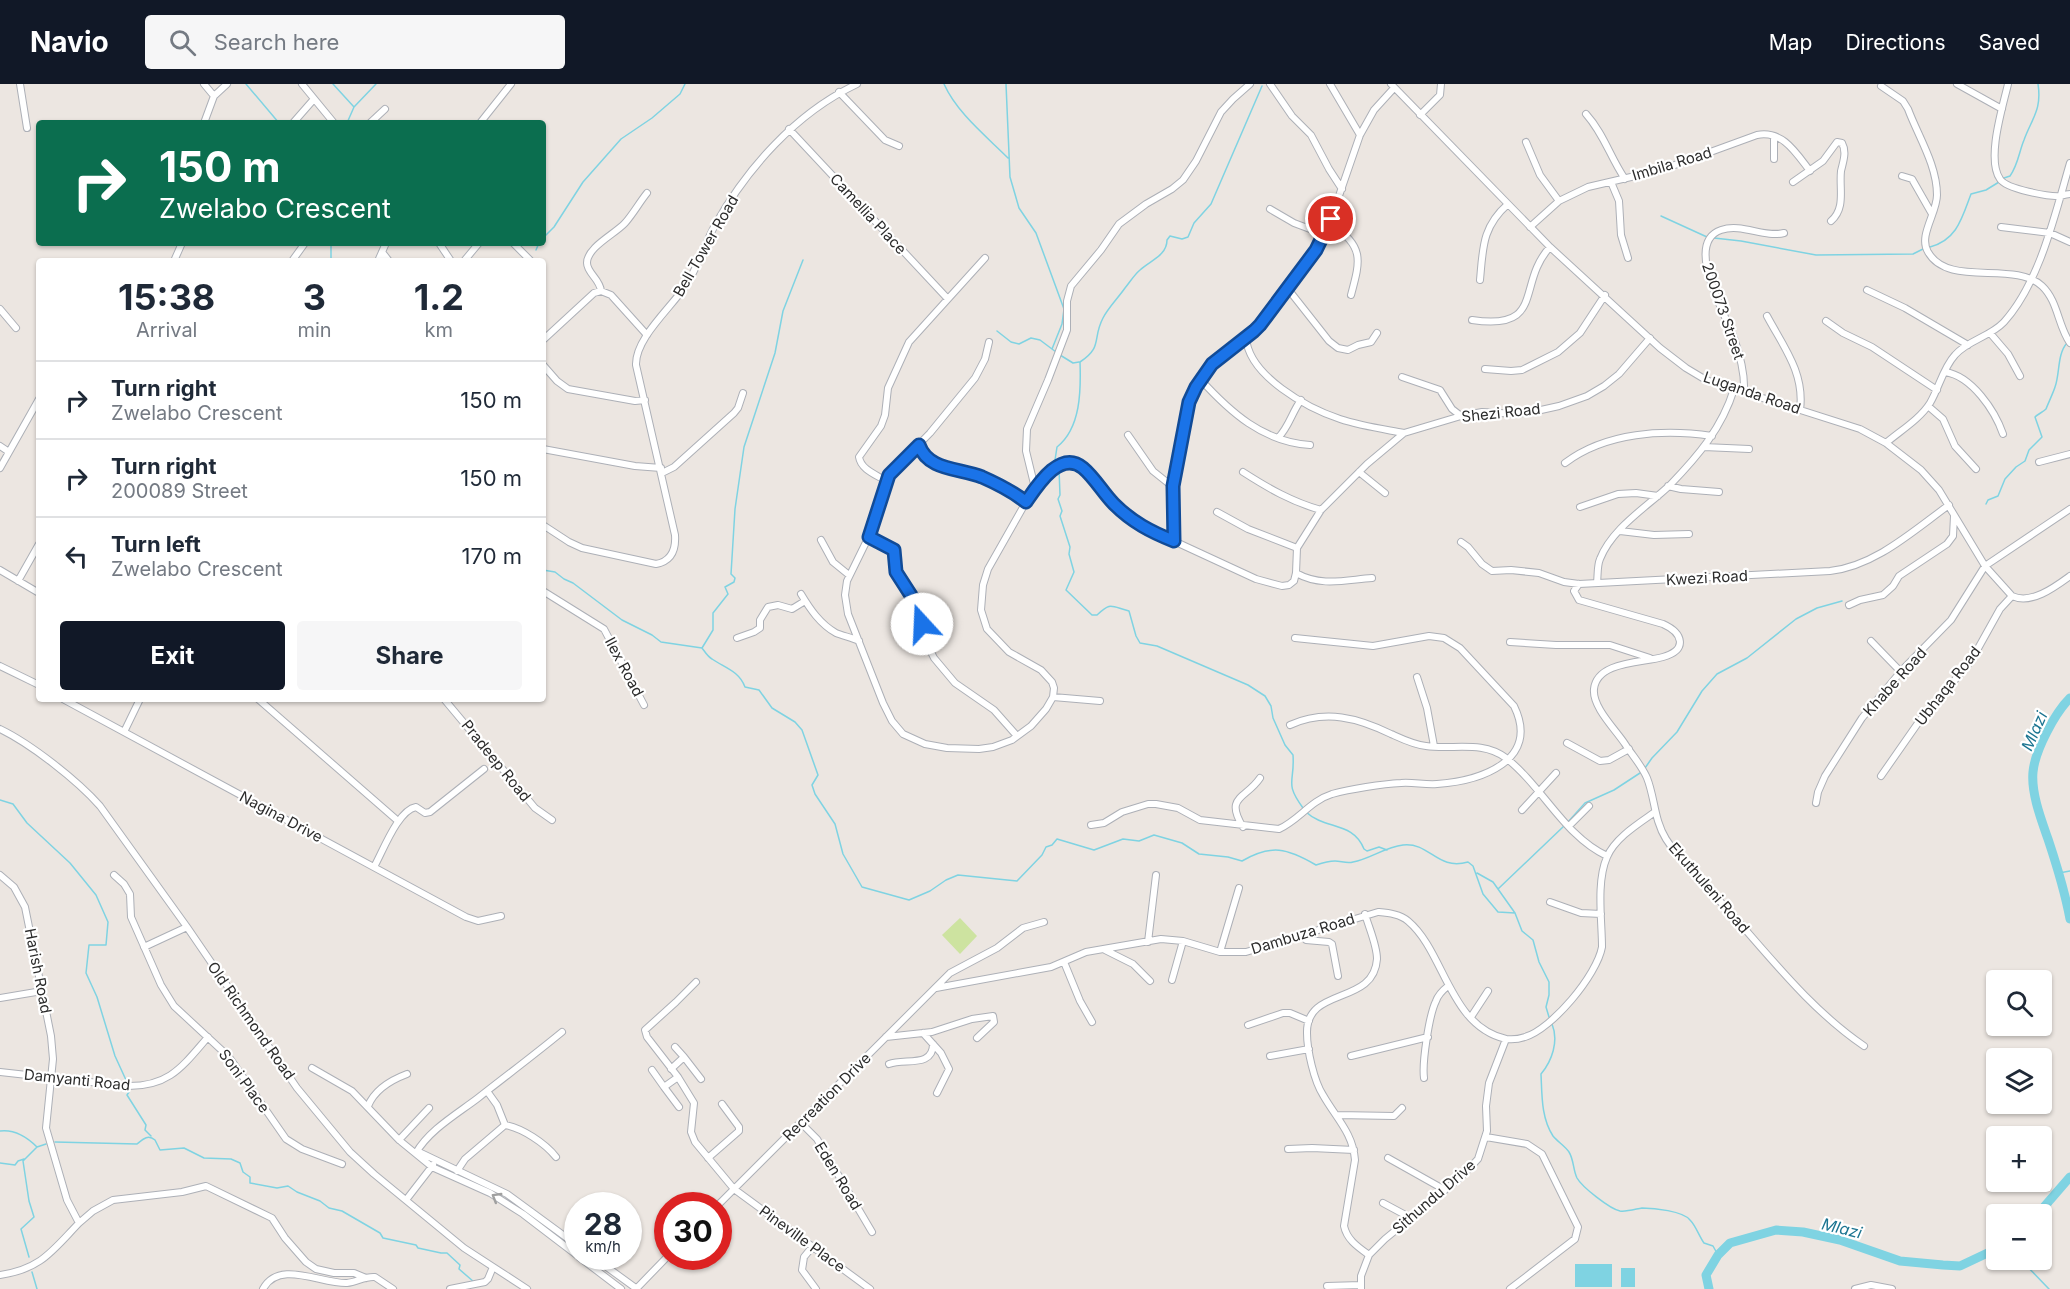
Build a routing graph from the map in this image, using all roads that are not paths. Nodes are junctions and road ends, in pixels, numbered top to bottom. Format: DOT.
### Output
graph roads {
  1 [pos="20,84"];
  2 [pos="204,84"];
  3 [pos="226,84"];
  4 [pos="303,84"];
  5 [pos="511,84"];
  6 [pos="857,84"];
  7 [pos="1250,84"];
  8 [pos="1270,84"];
  9 [pos="1330,84"];
  10 [pos="1441,84"];
  11 [pos="1957,84"];
  12 [pos="2008,84"];
  13 [pos="1392,86"];
  14 [pos="1881,86"];
  15 [pos="839,92"];
  16 [pos="214,96"];
  17 [pos="314,99"];
  18 [pos="385,109"];
  19 [pos="2002,109"];
  20 [pos="1586,114"];
  21 [pos="1420,115"];
  22 [pos="205,120"];
  23 [pos="296,120"];
  24 [pos="332,120"];
  25 [pos="373,120"];
  26 [pos="482,120"];
  27 [pos="27,128"];
  28 [pos="789,129"];
  29 [pos="1360,135"];
  30 [pos="1774,136"];
  31 [pos="1526,142"];
  32 [pos="898,146"];
  33 [pos="1774,159"];
  34 [pos="2070,163"];
  35 [pos="1810,171"];
  36 [pos="1902,176"];
  37 [pos="1625,179"];
  38 [pos="1611,182"];
  39 [pos="1792,182"];
  40 [pos="1342,189"];
  41 [pos="647,194"];
  42 [pos="2070,194"];
  43 [pos="2061,196"];
  44 [pos="1559,201"];
  45 [pos="1508,204"];
  46 [pos="1270,209"];
  47 [pos="1932,214"];
  48 [pos="1831,221"];
  49 [pos="1329,224"];
  50 [pos="1530,227"];
  51 [pos="2001,227"];
  52 [pos="1785,233"];
  53 [pos="2050,233"];
  54 [pos="2070,242"];
  55 [pos="385,246"];
  56 [pos="476,246"];
  57 [pos="516,246"];
  58 [pos="1550,247"];
  59 [pos="382,252"];
  60 [pos="379,258"];
  61 [pos="387,258"];
  62 [pos="466,258"];
  63 [pos="528,258"];
  64 [pos="985,258"];
  65 [pos="1628,258"];
  66 [pos="2031,279"];
  67 [pos="1480,280"];
  68 [pos="1288,289"];
  69 [pos="1867,290"];
  70 [pos="601,291"];
  71 [pos="1351,295"];
  72 [pos="1605,295"];
  73 [pos="947,298"];
  74 [pos="0,309"];
  75 [pos="1767,316"];
  76 [pos="1472,320"];
  77 [pos="1826,321"];
  78 [pos="16,328"];
  79 [pos="1377,333"];
  80 [pos="1990,333"];
  81 [pos="647,335"];
  82 [pos="546,337"];
  83 [pos="1246,338"];
  84 [pos="1650,338"];
  85 [pos="989,342"];
  86 [pos="2070,343"];
  87 [pos="1968,345"];
  88 [pos="546,369"];
  89 [pos="1485,369"];
  90 [pos="1945,372"];
  91 [pos="2020,376"];
  92 [pos="1402,377"];
  93 [pos="1200,380"];
  94 [pos="1734,389"];
  95 [pos="1937,390"];
  96 [pos="1744,392"];
  97 [pos="743,393"];
  98 [pos="645,400"];
  99 [pos="1301,400"];
  100 [pos="36,404"];
  101 [pos="1928,406"];
  102 [pos="1800,410"];
  103 [pos="1461,416"];
  104 [pos="1404,433"];
  105 [pos="2003,434"];
  106 [pos="1128,435"];
  107 [pos="1712,436"];
  108 [pos="1278,438"];
  109 [pos="1886,442"];
  110 [pos="919,445"];
  111 [pos="1310,445"];
  112 [pos="0,446"];
  113 [pos="1704,447"];
  114 [pos="1749,449"];
  115 [pos="546,450"];
  116 [pos="9,452"];
  117 [pos="2070,454"];
  118 [pos="2039,462"];
  119 [pos="1566,463"];
  120 [pos="0,468"];
  121 [pos="661,470"];
  122 [pos="1976,470"];
  123 [pos="1243,472"];
  124 [pos="1359,472"];
  125 [pos="886,482"];
  126 [pos="1173,486"];
  127 [pos="1668,486"];
  128 [pos="1035,489"];
  129 [pos="1719,492"];
  130 [pos="1385,493"];
  131 [pos="1658,496"];
  132 [pos="1026,502"];
  133 [pos="1949,505"];
  134 [pos="1580,507"];
  135 [pos="2070,509"];
  136 [pos="1322,510"];
  137 [pos="1217,512"];
  138 [pos="1954,516"];
  139 [pos="546,527"];
  140 [pos="1620,531"];
  141 [pos="1689,534"];
  142 [pos="869,537"];
  143 [pos="821,540"];
  144 [pos="1174,541"];
  145 [pos="1461,542"];
  146 [pos="1297,548"];
  147 [pos="36,549"];
  148 [pos="1985,566"];
  149 [pos="0,570"];
  150 [pos="1296,573"];
  151 [pos="849,575"];
  152 [pos="2070,576"];
  153 [pos="1371,578"];
  154 [pos="18,580"];
  155 [pos="1597,582"];
  156 [pos="1579,584"];
  157 [pos="36,591"];
  158 [pos="546,593"];
  159 [pos="801,594"];
  160 [pos="2012,596"];
  161 [pos="805,601"];
  162 [pos="1850,605"];
  163 [pos="736,638"];
  164 [pos="1295,638"];
  165 [pos="1871,641"];
  166 [pos="859,642"];
  167 [pos="1510,642"];
  168 [pos="1653,659"];
  169 [pos="0,666"];
  170 [pos="1901,672"];
  171 [pos="1417,677"];
  172 [pos="36,684"];
  173 [pos="1053,696"];
  174 [pos="1100,700"];
  175 [pos="69,702"];
  176 [pos="139,702"];
  177 [pos="261,702"];
  178 [pos="447,702"];
  179 [pos="644,705"];
  180 [pos="1290,724"];
  181 [pos="0,729"];
  182 [pos="124,732"];
  183 [pos="1017,736"];
  184 [pos="1567,743"];
  185 [pos="1434,747"];
  186 [pos="1629,749"];
  187 [pos="1509,760"];
  188 [pos="484,769"];
  189 [pos="1556,773"];
  190 [pos="1881,776"];
  191 [pos="1260,778"];
  192 [pos="1539,791"];
  193 [pos="1816,803"];
  194 [pos="1589,806"];
  195 [pos="1522,810"];
  196 [pos="1655,812"];
  197 [pos="552,820"];
  198 [pos="399,821"];
  199 [pos="1091,825"];
  200 [pos="1569,826"];
  201 [pos="1243,827"];
  202 [pos="1607,856"];
  203 [pos="374,867"];
  204 [pos="0,874"];
  205 [pos="114,875"];
  206 [pos="1156,875"];
  207 [pos="1239,888"];
  208 [pos="1550,902"];
  209 [pos="1365,914"];
  210 [pos="1601,914"];
  211 [pos="501,916"];
  212 [pos="1044,922"];
  213 [pos="187,927"];
  214 [pos="1302,936"];
  215 [pos="1183,941"];
  216 [pos="1148,942"];
  217 [pos="144,947"];
  218 [pos="1100,949"];
  219 [pos="1220,951"];
  220 [pos="1064,962"];
  221 [pos="1338,976"];
  222 [pos="1172,980"];
  223 [pos="1150,981"];
  224 [pos="696,982"];
  225 [pos="1448,986"];
  226 [pos="936,988"];
  227 [pos="42,991"];
  228 [pos="1488,991"];
  229 [pos="0,998"];
  230 [pos="1471,1017"];
  231 [pos="1309,1021"];
  232 [pos="1092,1022"];
  233 [pos="1248,1025"];
  234 [pos="562,1032"];
  235 [pos="923,1033"];
  236 [pos="208,1037"];
  237 [pos="886,1037"];
  238 [pos="1428,1037"];
  239 [pos="977,1038"];
  240 [pos="1506,1039"];
  241 [pos="933,1044"];
  242 [pos="1864,1046"];
  243 [pos="675,1047"];
  244 [pos="1309,1049"];
  245 [pos="1270,1056"];
  246 [pos="1351,1056"];
  247 [pos="684,1057"];
  248 [pos="889,1064"];
  249 [pos="312,1068"];
  250 [pos="671,1069"];
  251 [pos="652,1070"];
  252 [pos="0,1072"];
  253 [pos="407,1074"];
  254 [pos="51,1077"];
  255 [pos="678,1077"];
  256 [pos="701,1078"];
  257 [pos="1424,1078"];
  258 [pos="664,1087"];
  259 [pos="487,1091"];
  260 [pos="937,1093"];
  261 [pos="722,1104"];
  262 [pos="368,1106"];
  263 [pos="679,1107"];
  264 [pos="429,1108"];
  265 [pos="1402,1108"];
  266 [pos="1337,1115"];
  267 [pos="801,1123"];
  268 [pos="505,1125"];
  269 [pos="1486,1137"];
  270 [pos="399,1140"];
  271 [pos="1288,1149"];
  272 [pos="1354,1150"];
  273 [pos="414,1151"];
  274 [pos="556,1157"];
  275 [pos="708,1158"];
  276 [pos="1388,1158"];
  277 [pos="437,1160"];
  278 [pos="342,1164"];
  279 [pos="432,1167"];
  280 [pos="458,1169"];
  281 [pos="454,1176"];
  282 [pos="734,1189"];
  283 [pos="1445,1190"];
  284 [pos="731,1192"];
  285 [pos="406,1200"];
  286 [pos="1383,1203"];
  287 [pos="1411,1218"];
  288 [pos="80,1223"];
  289 [pos="872,1232"];
  290 [pos="564,1236"];
  291 [pos="564,1246"];
  292 [pos="813,1246"];
  293 [pos="1369,1255"];
  294 [pos="493,1267"];
  295 [pos="596,1270"];
  296 [pos="611,1270"];
  297 [pos="655,1270"];
  298 [pos="0,1275"];
  299 [pos="366,1278"];
  300 [pos="1327,1286"];
  301 [pos="1361,1287"];
  302 [pos="263,1289"];
  303 [pos="393,1289"];
  304 [pos="450,1289"];
  305 [pos="527,1289"];
  306 [pos="621,1289"];
  307 [pos="637,1289"];
  308 [pos="816,1289"];
  309 [pos="870,1289"];
  310 [pos="1510,1289"];
  311 [pos="1855,1289"];
  312 [pos="1892,1289"];
  1 -- 27 [label="street"];
  2 -- 16 [label="street"];
  3 -- 16 [label="street"];
  4 -- 17 [label="street"];
  5 -- 26 [label="street"];
  6 -- 15 [label="street, Bell Tower Road"];
  7 -- 128 [label="street"];
  8 -- 40 [label="street"];
  9 -- 29 [label="street"];
  10 -- 21 [label="street"];
  11 -- 19 [label="street"];
  12 -- 19 [label="street"];
  13 -- 21 [label="street, Luganda Road"];
  13 -- 29 [label="street"];
  14 -- 47 [label="street"];
  15 -- 28 [label="street, Bell Tower Road"];
  15 -- 32 [label="street"];
  16 -- 22 [label="street"];
  17 -- 23 [label="street"];
  17 -- 24 [label="street"];
  18 -- 25 [label="street"];
  19 -- 43 [label="street"];
  20 -- 37 [label="street"];
  21 -- 45 [label="street, Luganda Road"];
  28 -- 73 [label="street, Camellia Place"];
  28 -- 81 [label="street, Bell Tower Road"];
  29 -- 40 [label="street"];
  30 -- 33 [label="street"];
  30 -- 35 [label="street"];
  30 -- 37 [label="street, Imbila Road"];
  31 -- 44 [label="street"];
  34 -- 43 [label="street"];
  35 -- 39 [label="street"];
  35 -- 48 [label="street"];
  36 -- 47 [label="street"];
  37 -- 38 [label="street, Imbila Road"];
  38 -- 44 [label="street, Imbila Road"];
  38 -- 65 [label="street"];
  40 -- 49 [label="street"];
  41 -- 70 [label="street"];
  42 -- 43 [label="street"];
  43 -- 53 [label="street"];
  44 -- 50 [label="street, Imbila Road"];
  45 -- 50 [label="street, Luganda Road"];
  45 -- 67 [label="street"];
  46 -- 49 [label="street"];
  47 -- 66 [label="street"];
  49 -- 68 [label="street"];
  49 -- 71 [label="street"];
  50 -- 58 [label="street, Luganda Road"];
  51 -- 53 [label="street"];
  52 -- 96 [label="street, 200073 Street"];
  53 -- 54 [label="street"];
  53 -- 66 [label="street"];
  55 -- 59 [label="street"];
  56 -- 62 [label="street"];
  57 -- 63 [label="street"];
  58 -- 72 [label="street, Luganda Road"];
  58 -- 76 [label="street"];
  59 -- 60 [label="street"];
  59 -- 61 [label="street"];
  64 -- 73 [label="street"];
  66 -- 80 [label="street"];
  66 -- 86 [label="street"];
  68 -- 79 [label="street"];
  68 -- 83 [label="street"];
  69 -- 87 [label="street"];
  70 -- 81 [label="street"];
  70 -- 82 [label="street"];
  72 -- 84 [label="street, Luganda Road"];
  72 -- 89 [label="street"];
  73 -- 125 [label="street"];
  74 -- 78 [label="street"];
  75 -- 102 [label="street"];
  77 -- 95 [label="street"];
  80 -- 87 [label="street"];
  80 -- 91 [label="street"];
  81 -- 98 [label="street, Bell Tower Road"];
  83 -- 93 [label="street"];
  83 -- 99 [label="street"];
  84 -- 94 [label="street, Luganda Road"];
  84 -- 103 [label="street, Shezi Road"];
  85 -- 110 [label="street"];
  87 -- 90 [label="street"];
  88 -- 98 [label="street"];
  90 -- 95 [label="street"];
  90 -- 105 [label="street"];
  92 -- 103 [label="street"];
  93 -- 108 [label="street"];
  93 -- 126 [label="street"];
  94 -- 96 [label="street, Luganda Road"];
  94 -- 107 [label="street"];
  95 -- 101 [label="street"];
  96 -- 102 [label="street, Luganda Road"];
  97 -- 121 [label="street"];
  98 -- 121 [label="street, Bell Tower Road"];
  99 -- 104 [label="street"];
  99 -- 108 [label="street"];
  100 -- 116 [label="street"];
  101 -- 109 [label="street"];
  101 -- 122 [label="street"];
  102 -- 109 [label="street, Luganda Road"];
  103 -- 104 [label="street, Shezi Road"];
  104 -- 124 [label="street, Shezi Road"];
  106 -- 126 [label="street"];
  107 -- 113 [label="street"];
  107 -- 119 [label="street"];
  108 -- 111 [label="street"];
  109 -- 133 [label="street, Luganda Road"];
  110 -- 125 [label="street"];
  110 -- 132 [label="street"];
  112 -- 116 [label="street"];
  113 -- 114 [label="street"];
  113 -- 127 [label="street"];
  115 -- 121 [label="street"];
  116 -- 120 [label="street"];
  117 -- 118 [label="street"];
  121 -- 139 [label="street, Bell Tower Road"];
  123 -- 136 [label="street"];
  124 -- 130 [label="street"];
  124 -- 136 [label="street, Shezi Road"];
  125 -- 142 [label="street"];
  126 -- 144 [label="street"];
  127 -- 129 [label="street"];
  127 -- 131 [label="street"];
  128 -- 132 [label="street"];
  128 -- 144 [label="street"];
  131 -- 134 [label="street"];
  131 -- 140 [label="street"];
  132 -- 173 [label="street"];
  133 -- 138 [label="street, Luganda Road"];
  133 -- 155 [label="street, Kwezi Road"];
  135 -- 148 [label="street"];
  136 -- 146 [label="street, Shezi Road"];
  137 -- 146 [label="street"];
  138 -- 148 [label="street, Luganda Road"];
  138 -- 162 [label="street"];
  140 -- 141 [label="street"];
  140 -- 155 [label="street"];
  142 -- 151 [label="street"];
  142 -- 183 [label="street"];
  143 -- 151 [label="street"];
  144 -- 150 [label="street"];
  145 -- 156 [label="street, Kwezi Road"];
  146 -- 150 [label="street"];
  147 -- 154 [label="street"];
  148 -- 160 [label="street, Luganda Road"];
  148 -- 170 [label="street, Khabe Road"];
  149 -- 154 [label="street"];
  150 -- 153 [label="street"];
  151 -- 166 [label="street"];
  152 -- 160 [label="street"];
  154 -- 157 [label="street"];
  155 -- 156 [label="street, Kwezi Road"];
  156 -- 168 [label="street, Ekuthuleni Road"];
  158 -- 179 [label="street, Ilex Road"];
  159 -- 161 [label="street"];
  160 -- 190 [label="street, Ubhaqa Road"];
  161 -- 163 [label="street"];
  161 -- 166 [label="street"];
  164 -- 187 [label="street"];
  165 -- 170 [label="street"];
  166 -- 183 [label="street"];
  167 -- 168 [label="street"];
  168 -- 186 [label="street, Ekuthuleni Road"];
  169 -- 172 [label="street"];
  170 -- 193 [label="street, Khabe Road"];
  171 -- 185 [label="street"];
  173 -- 174 [label="street"];
  173 -- 183 [label="street"];
  175 -- 182 [label="street, Nagina Drive"];
  176 -- 182 [label="street"];
  177 -- 198 [label="street"];
  178 -- 197 [label="street, Pradeep Road"];
  180 -- 185 [label="street"];
  181 -- 213 [label="street, Old Richmond Road"];
  182 -- 203 [label="street, Nagina Drive"];
  184 -- 186 [label="street"];
  185 -- 187 [label="street"];
  186 -- 196 [label="street, Ekuthuleni Road"];
  187 -- 192 [label="street"];
  187 -- 201 [label="street"];
  188 -- 198 [label="street"];
  189 -- 192 [label="street"];
  191 -- 201 [label="street"];
  192 -- 195 [label="street"];
  192 -- 200 [label="street"];
  194 -- 200 [label="street"];
  196 -- 202 [label="street"];
  196 -- 242 [label="street, Ekuthuleni Road"];
  198 -- 203 [label="street"];
  199 -- 201 [label="street"];
  200 -- 202 [label="street"];
  202 -- 210 [label="street"];
  203 -- 211 [label="street, Nagina Drive"];
  204 -- 227 [label="street, Harish Road"];
  205 -- 217 [label="street, Soni Place"];
  206 -- 216 [label="street"];
  207 -- 219 [label="street"];
  208 -- 210 [label="street"];
  209 -- 214 [label="street, Dambuza Road"];
  209 -- 225 [label="street, Dambuza Road"];
  209 -- 231 [label="street"];
  210 -- 240 [label="street"];
  212 -- 226 [label="street, Recreation Drive"];
  213 -- 217 [label="street"];
  213 -- 285 [label="street, Old Richmond Road"];
  214 -- 219 [label="street, Dambuza Road"];
  214 -- 221 [label="street"];
  215 -- 216 [label="street, Dambuza Road"];
  215 -- 219 [label="street, Dambuza Road"];
  215 -- 222 [label="street"];
  216 -- 218 [label="street, Dambuza Road"];
  217 -- 236 [label="street, Soni Place"];
  218 -- 220 [label="street, Dambuza Road"];
  218 -- 223 [label="street"];
  220 -- 226 [label="street, Dambuza Road"];
  220 -- 232 [label="street"];
  224 -- 250 [label="street, Pineville Place"];
  225 -- 230 [label="street, Dambuza Road"];
  225 -- 238 [label="street"];
  226 -- 237 [label="street, Recreation Drive"];
  227 -- 229 [label="street"];
  227 -- 254 [label="street, Harish Road"];
  228 -- 230 [label="street"];
  230 -- 240 [label="street, Dambuza Road"];
  231 -- 233 [label="street"];
  231 -- 244 [label="street"];
  234 -- 259 [label="street"];
  235 -- 237 [label="street"];
  235 -- 239 [label="street"];
  235 -- 241 [label="street"];
  236 -- 254 [label="street, Damyanti Road"];
  236 -- 278 [label="street, Soni Place"];
  237 -- 267 [label="street, Recreation Drive"];
  238 -- 246 [label="street"];
  238 -- 257 [label="street"];
  240 -- 269 [label="street, Sithundu Drive"];
  241 -- 248 [label="street"];
  241 -- 260 [label="street"];
  243 -- 247 [label="street"];
  244 -- 245 [label="street"];
  244 -- 266 [label="street"];
  247 -- 250 [label="street"];
  247 -- 256 [label="street"];
  249 -- 262 [label="street"];
  250 -- 255 [label="street, Pineville Place"];
  251 -- 258 [label="street"];
  252 -- 254 [label="street, Damyanti Road"];
  253 -- 262 [label="street"];
  254 -- 288 [label="street, Harish Road"];
  255 -- 258 [label="street"];
  255 -- 275 [label="street, Pineville Place"];
  258 -- 263 [label="street"];
  259 -- 268 [label="street"];
  259 -- 273 [label="street"];
  261 -- 275 [label="street"];
  262 -- 270 [label="street"];
  264 -- 270 [label="street"];
  265 -- 266 [label="street"];
  266 -- 272 [label="street"];
  267 -- 282 [label="street, Recreation Drive"];
  267 -- 289 [label="street, Eden Road"];
  268 -- 274 [label="street"];
  268 -- 280 [label="street"];
  269 -- 283 [label="street, Sithundu Drive"];
  269 -- 310 [label="street"];
  270 -- 273 [label="street"];
  271 -- 272 [label="street"];
  272 -- 293 [label="street"];
  273 -- 277 [label="street"];
  273 -- 279 [label="street"];
  275 -- 282 [label="street, Pineville Place"];
  276 -- 283 [label="street"];
  277 -- 279 [label="street"];
  277 -- 280 [label="street"];
  279 -- 281 [label="street"];
  279 -- 285 [label="street"];
  280 -- 281 [label="street"];
  280 -- 290 [label="street"];
  291 -- 281 [label="street, one-way"];
  282 -- 284 [label="street, Recreation Drive"];
  282 -- 292 [label="street, Pineville Place"];
  283 -- 287 [label="street, Sithundu Drive"];
  285 -- 294 [label="street, Old Richmond Road"];
  286 -- 287 [label="street"];
  287 -- 293 [label="street, Sithundu Drive"];
  288 -- 298 [label="street"];
  288 -- 299 [label="street"];
  292 -- 308 [label="street"];
  292 -- 309 [label="street, Pineville Place"];
  293 -- 301 [label="street"];
  294 -- 304 [label="street"];
  294 -- 305 [label="street, Old Richmond Road"];
  295 -- 306 [label="street"];
  296 -- 307 [label="street"];
  297 -- 307 [label="street"];
  299 -- 302 [label="street"];
  299 -- 303 [label="street"];
  300 -- 301 [label="street"];
  311 -- 312 [label="street"];
}
